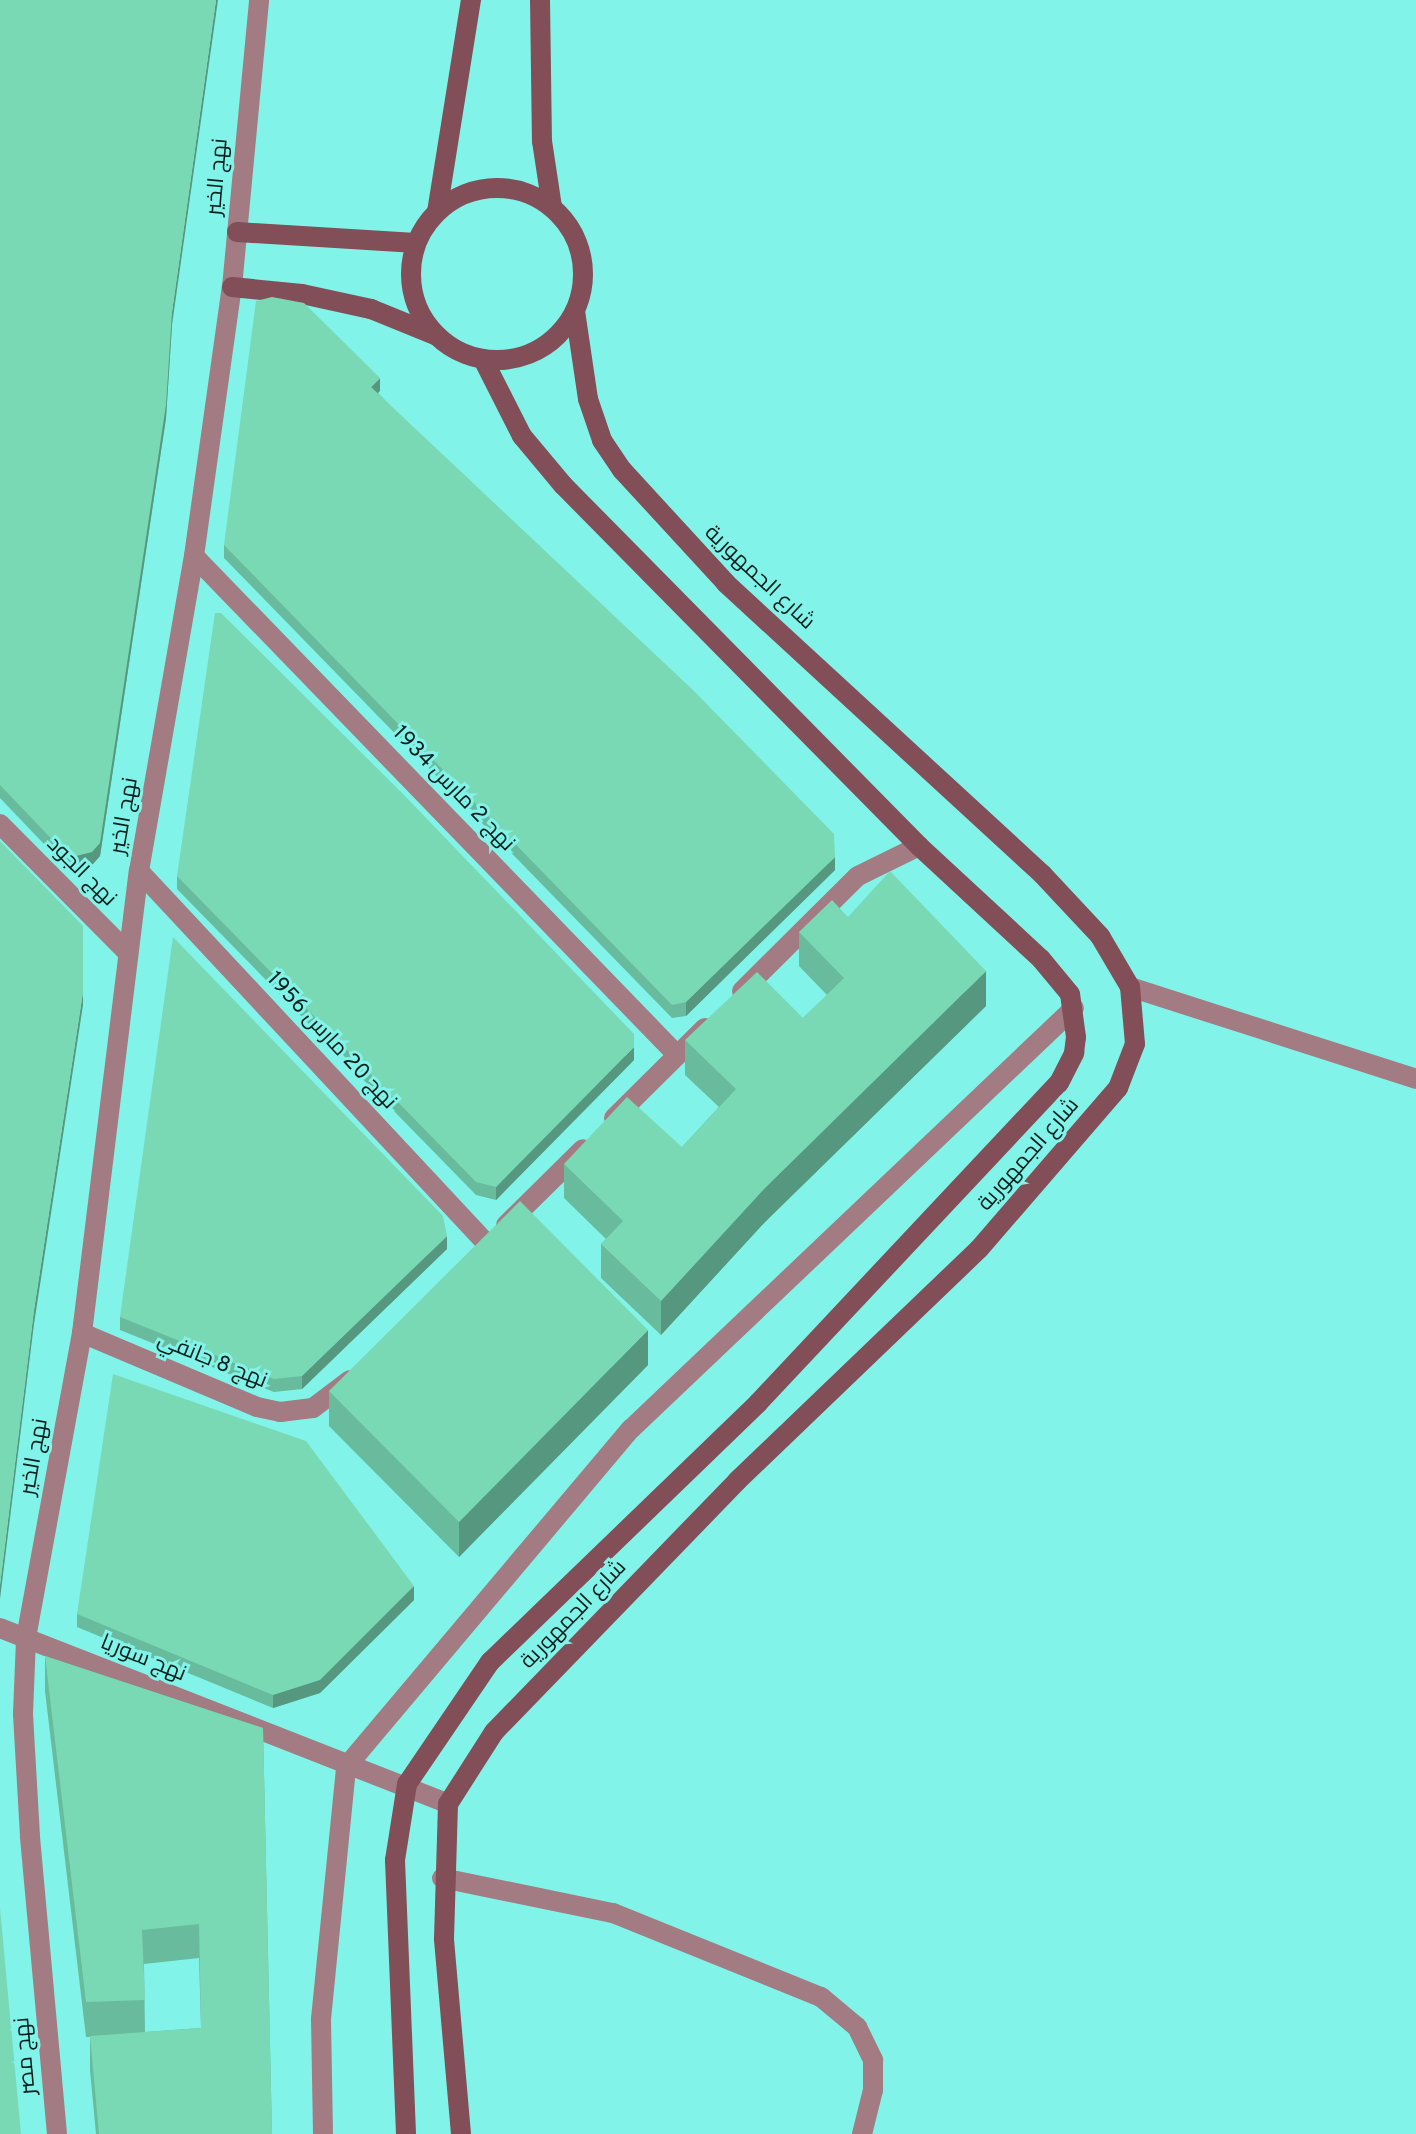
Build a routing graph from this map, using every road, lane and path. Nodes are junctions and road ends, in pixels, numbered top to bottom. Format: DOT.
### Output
graph roads {
  1 [pos="259,0"];
  2 [pos="471,0"];
  3 [pos="540,0"];
  4 [pos="552,207"];
  5 [pos="437,212"];
  6 [pos="237,232"];
  7 [pos="416,243"];
  8 [pos="232,287"];
  9 [pos="575,311"];
  10 [pos="437,336"];
  11 [pos="483,359"];
  12 [pos="194,556"];
  13 [pos="0,824"];
  14 [pos="919,846"];
  15 [pos="139,871"];
  16 [pos="128,953"];
  17 [pos="1130,987"];
  18 [pos="1074,1008"];
  19 [pos="677,1055"];
  20 [pos="1416,1079"];
  21 [pos="82,1333"];
  22 [pos="366,1367"];
  23 [pos="0,1628"];
  24 [pos="26,1638"];
  25 [pos="346,1767"];
  26 [pos="407,1784"];
  27 [pos="448,1804"];
  28 [pos="442,1878"];
  29 [pos="57,2134"];
  30 [pos="323,2134"];
  31 [pos="406,2134"];
  32 [pos="461,2134"];
  33 [pos="862,2134"];
  1 -- 6 [label="street, نهج الخير"];
  2 -- 5 [label="street"];
  3 -- 4 [label="street"];
  4 -- 5 [label="street"];
  4 -- 9 [label="street"];
  5 -- 7 [label="street"];
  6 -- 7 [label="street"];
  6 -- 8 [label="street, نهج الخير"];
  7 -- 10 [label="street"];
  8 -- 10 [label="street"];
  8 -- 12 [label="street, نهج الخير"];
  9 -- 11 [label="street"];
  9 -- 17 [label="street, شارع الجمهورية"];
  10 -- 11 [label="street"];
  11 -- 14 [label="street"];
  12 -- 15 [label="street, نهج الخير"];
  12 -- 19 [label="street, نهج 2 مارس 1934"];
  13 -- 16 [label="street, نهج الجود"];
  14 -- 18 [label="street"];
  14 -- 19 [label="street"];
  15 -- 16 [label="street, نهج الخير"];
  15 -- 19 [label="street, نهج 20 مارس 1956"];
  16 -- 21 [label="street, نهج الخير"];
  17 -- 20 [label="street"];
  17 -- 27 [label="street, شارع الجمهورية"];
  18 -- 25 [label="street"];
  18 -- 26 [label="street"];
  21 -- 22 [label="street, نهج 8 جانفي"];
  21 -- 24 [label="street, نهج الخير"];
  23 -- 24 [label="street, نهج سوريا"];
  24 -- 25 [label="street, نهج سوريا"];
  24 -- 29 [label="street, نهج مصر"];
  25 -- 26 [label="street, نهج سوريا"];
  25 -- 30 [label="street"];
  26 -- 27 [label="street, نهج سوريا"];
  26 -- 31 [label="street"];
  27 -- 28 [label="street"];
  28 -- 32 [label="street"];
  28 -- 33 [label="street"];
}
